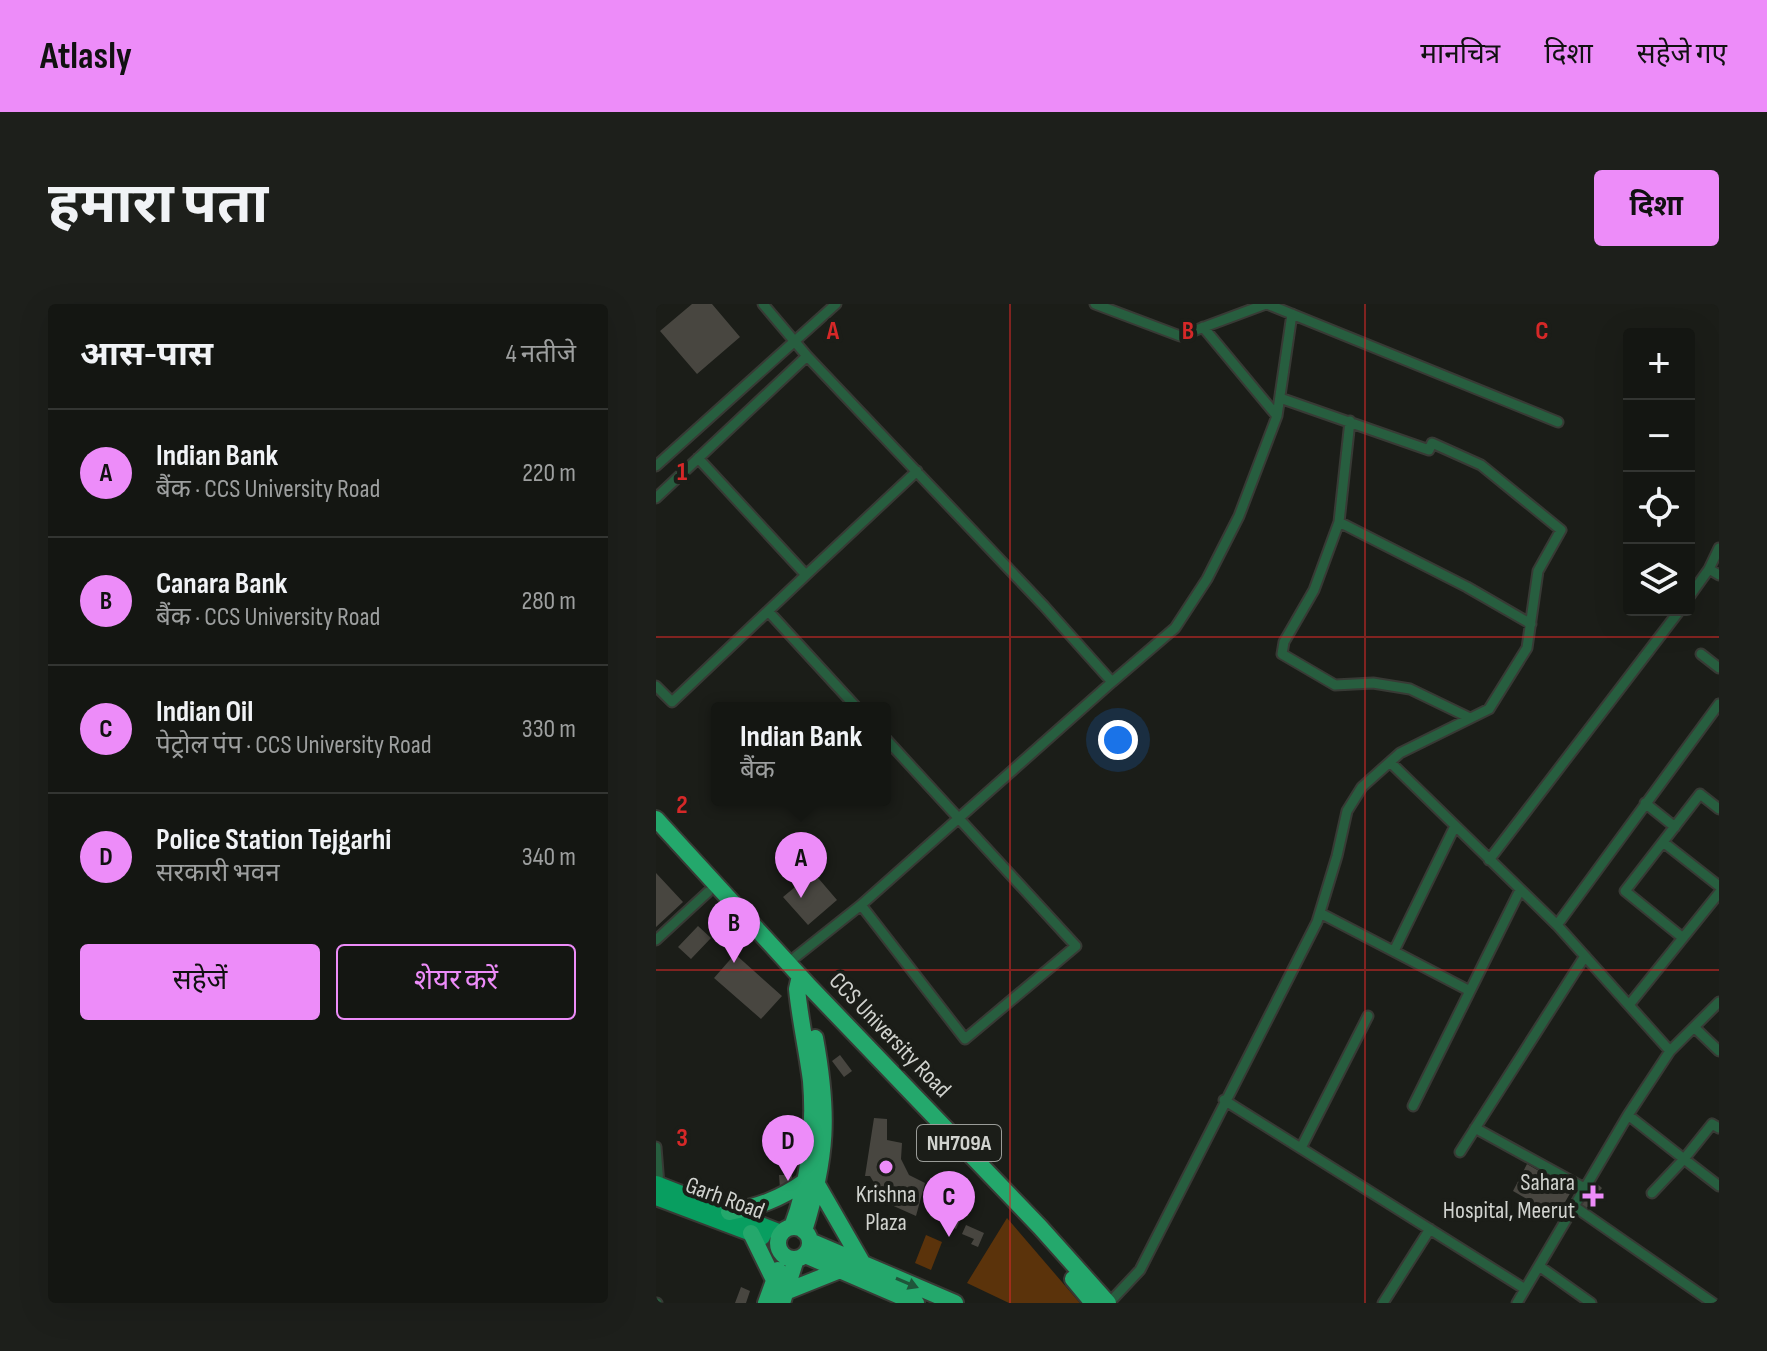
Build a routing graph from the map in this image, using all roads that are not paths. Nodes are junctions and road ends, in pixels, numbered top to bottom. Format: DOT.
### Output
graph roads {
  1 [pos="763,304"];
  2 [pos="836,304"];
  3 [pos="1095,304"];
  4 [pos="1266,304"];
  5 [pos="1292,314"];
  6 [pos="1203,327"];
  7 [pos="795,340"];
  8 [pos="807,356"];
  9 [pos="1280,398"];
  10 [pos="1277,416"];
  11 [pos="1350,421"];
  12 [pos="1558,422"];
  13 [pos="698,458"];
  14 [pos="656,466"];
  15 [pos="917,471"];
  16 [pos="656,498"];
  17 [pos="1339,522"];
  18 [pos="1719,548"];
  19 [pos="1709,569"];
  20 [pos="806,575"];
  21 [pos="1719,575"];
  22 [pos="1695,589"];
  23 [pos="768,611"];
  24 [pos="1675,616"];
  25 [pos="1531,624"];
  26 [pos="1701,654"];
  27 [pos="1719,668"];
  28 [pos="1112,682"];
  29 [pos="656,686"];
  30 [pos="851,702"];
  31 [pos="1719,704"];
  32 [pos="1470,718"];
  33 [pos="891,744"];
  34 [pos="1390,762"];
  35 [pos="1645,803"];
  36 [pos="1719,809"];
  37 [pos="959,818"];
  38 [pos="656,819"];
  39 [pos="1455,826"];
  40 [pos="1675,827"];
  41 [pos="656,835"];
  42 [pos="1663,842"];
  43 [pos="1489,860"];
  44 [pos="1719,886"];
  45 [pos="1520,890"];
  46 [pos="708,892"];
  47 [pos="1719,893"];
  48 [pos="861,905"];
  49 [pos="1320,913"];
  50 [pos="1557,925"];
  51 [pos="1683,938"];
  52 [pos="656,940"];
  53 [pos="1394,951"];
  54 [pos="1585,956"];
  55 [pos="788,963"];
  56 [pos="803,987"];
  57 [pos="1470,991"];
  58 [pos="1719,1002"];
  59 [pos="1629,1005"];
  60 [pos="1368,1016"];
  61 [pos="1694,1027"];
  62 [pos="1670,1051"];
  63 [pos="1719,1051"];
  64 [pos="1224,1100"];
  65 [pos="1413,1106"];
  66 [pos="1628,1115"];
  67 [pos="1475,1128"];
  68 [pos="1719,1128"];
  69 [pos="656,1147"];
  70 [pos="1301,1148"];
  71 [pos="1460,1152"];
  72 [pos="1684,1159"];
  73 [pos="975,1165"];
  74 [pos="811,1184"];
  75 [pos="1719,1186"];
  76 [pos="657,1189"];
  77 [pos="1586,1189"];
  78 [pos="1652,1193"];
  79 [pos="1575,1207"];
  80 [pos="729,1212"];
  81 [pos="1430,1229"];
  82 [pos="751,1233"];
  83 [pos="794,1243"];
  84 [pos="864,1264"];
  85 [pos="1539,1266"];
  86 [pos="840,1270"];
  87 [pos="1525,1289"];
  88 [pos="780,1292"];
  89 [pos="766,1303"];
  90 [pos="916,1303"];
  91 [pos="955,1303"];
  92 [pos="1093,1303"];
  93 [pos="1109,1303"];
  94 [pos="1383,1303"];
  95 [pos="1517,1303"];
  96 [pos="1591,1303"];
  97 [pos="1713,1303"];
  1 -- 7 [label="street"];
  2 -- 7 [label="street"];
  3 -- 6 [label="street"];
  4 -- 5 [label="street"];
  4 -- 6 [label="street"];
  5 -- 9 [label="street"];
  5 -- 12 [label="street"];
  6 -- 10 [label="street"];
  7 -- 8 [label="street"];
  7 -- 14 [label="street"];
  8 -- 13 [label="street"];
  8 -- 15 [label="street"];
  9 -- 10 [label="street"];
  9 -- 11 [label="street"];
  10 -- 28 [label="street"];
  11 -- 17 [label="street"];
  11 -- 25 [label="street"];
  13 -- 16 [label="street"];
  13 -- 20 [label="street"];
  15 -- 20 [label="street"];
  15 -- 28 [label="street"];
  17 -- 25 [label="street"];
  17 -- 32 [label="street"];
  18 -- 19 [label="street"];
  19 -- 21 [label="street"];
  19 -- 22 [label="street"];
  20 -- 23 [label="street"];
  23 -- 29 [label="street"];
  23 -- 30 [label="street"];
  24 -- 43 [label="street"];
  25 -- 32 [label="street"];
  26 -- 27 [label="street"];
  28 -- 37 [label="street"];
  31 -- 35 [label="street"];
  32 -- 34 [label="street"];
  33 -- 37 [label="street"];
  34 -- 39 [label="street"];
  34 -- 49 [label="street"];
  35 -- 40 [label="street"];
  35 -- 50 [label="street"];
  36 -- 40 [label="street"];
  37 -- 48 [label="street"];
  37 -- 48 [label="street"];
  38 -- 55 [label="highway, CCS University Road"];
  39 -- 43 [label="street"];
  39 -- 53 [label="street"];
  40 -- 42 [label="street"];
  41 -- 46 [label="highway, CCS University Road"];
  42 -- 44 [label="street"];
  42 -- 51 [label="street"];
  43 -- 45 [label="street"];
  45 -- 50 [label="street"];
  45 -- 57 [label="street"];
  46 -- 52 [label="street"];
  46 -- 56 [label="highway, CCS University Road"];
  47 -- 51 [label="street"];
  48 -- 55 [label="street"];
  49 -- 53 [label="street"];
  49 -- 64 [label="street"];
  50 -- 54 [label="street"];
  51 -- 59 [label="street"];
  53 -- 57 [label="street"];
  54 -- 59 [label="street"];
  54 -- 67 [label="street"];
  55 -- 56 [label="highway, CCS University Road"];
  56 -- 73 [label="highway, CCS University Road / NH709A"];
  56 -- 74 [label="highway"];
  57 -- 65 [label="street"];
  58 -- 61 [label="street"];
  59 -- 62 [label="street"];
  60 -- 70 [label="street"];
  61 -- 62 [label="street"];
  61 -- 63 [label="street"];
  62 -- 66 [label="street"];
  64 -- 70 [label="street"];
  64 -- 93 [label="street"];
  66 -- 72 [label="street"];
  66 -- 77 [label="street"];
  67 -- 71 [label="street"];
  67 -- 77 [label="street"];
  68 -- 72 [label="street"];
  69 -- 76 [label="street"];
  70 -- 81 [label="street"];
  72 -- 75 [label="street"];
  72 -- 78 [label="street"];
  73 -- 92 [label="highway, CCS University Road / NH709A"];
  73 -- 93 [label="highway, CCS University Road / NH709A"];
  74 -- 80 [label="highway"];
  74 -- 83 [label="highway"];
  74 -- 84 [label="highway"];
  76 -- 80 [label="main road, Garh Road"];
  76 -- 82 [label="main road, Garh Road"];
  77 -- 79 [label="street"];
  79 -- 85 [label="street"];
  79 -- 97 [label="street"];
  80 -- 83 [label="main road, Garh Road"];
  81 -- 87 [label="street"];
  81 -- 94 [label="street"];
  82 -- 83 [label="main road, Garh Road"];
  82 -- 88 [label="highway"];
  83 -- 84 [label="highway"];
  83 -- 86 [label="highway"];
  83 -- 88 [label="highway"];
  84 -- 91 [label="highway, one-way"];
  85 -- 87 [label="street"];
  85 -- 96 [label="street"];
  86 -- 88 [label="highway"];
  86 -- 90 [label="highway"];
  87 -- 95 [label="street"];
  88 -- 89 [label="highway"];
}
